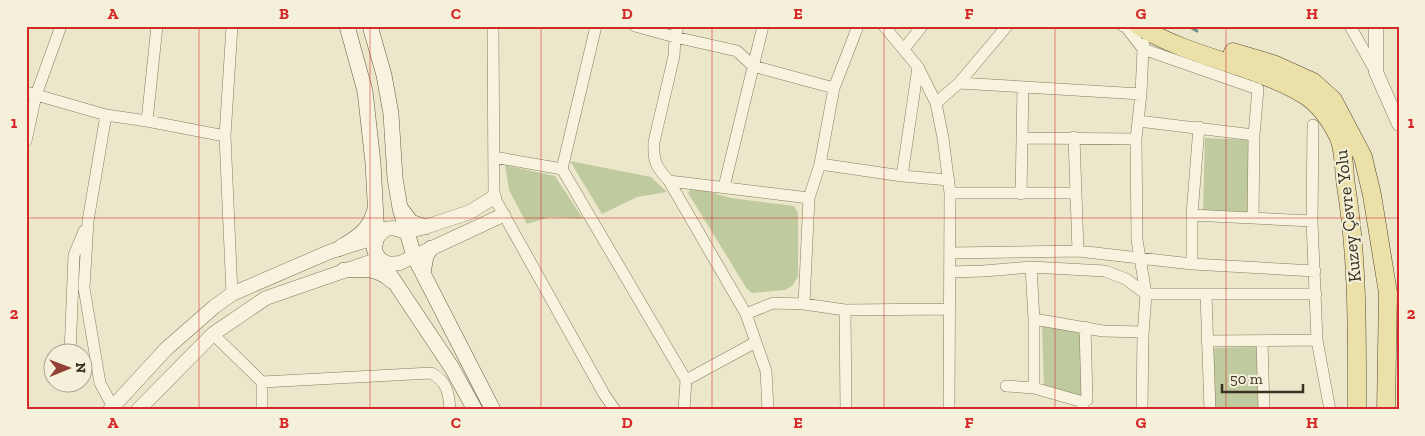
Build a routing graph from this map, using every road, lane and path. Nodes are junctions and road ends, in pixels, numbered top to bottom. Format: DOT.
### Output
graph roads {
  1 [pos="61,26"];
  2 [pos="157,26"];
  3 [pos="232,26"];
  4 [pos="347,26"];
  5 [pos="370,26"];
  6 [pos="494,26"];
  7 [pos="596,26"];
  8 [pos="635,26"];
  9 [pos="763,26"];
  10 [pos="858,26"];
  11 [pos="884,26"];
  12 [pos="922,26"];
  13 [pos="1007,26"];
  14 [pos="1123,26"];
  15 [pos="1164,26"];
  16 [pos="1350,26"];
  17 [pos="1376,26"];
  18 [pos="1142,28"];
  19 [pos="676,32"];
  20 [pos="904,49"];
  21 [pos="1143,49"];
  22 [pos="752,66"];
  23 [pos="918,67"];
  24 [pos="1376,72"];
  25 [pos="959,83"];
  26 [pos="1023,87"];
  27 [pos="834,88"];
  28 [pos="31,94"];
  29 [pos="1141,94"];
  30 [pos="936,103"];
  31 [pos="106,115"];
  32 [pos="147,121"];
  33 [pos="1138,121"];
  34 [pos="1399,124"];
  35 [pos="1313,125"];
  36 [pos="1199,127"];
  37 [pos="1254,135"];
  38 [pos="225,136"];
  39 [pos="1074,137"];
  40 [pos="1022,138"];
  41 [pos="1136,139"];
  42 [pos="26,141"];
  43 [pos="494,158"];
  44 [pos="820,164"];
  45 [pos="562,169"];
  46 [pos="902,176"];
  47 [pos="949,180"];
  48 [pos="669,181"];
  49 [pos="724,187"];
  50 [pos="950,193"];
  51 [pos="1075,193"];
  52 [pos="1021,194"];
  53 [pos="494,198"];
  54 [pos="809,198"];
  55 [pos="376,208"];
  56 [pos="400,208"];
  57 [pos="1192,215"];
  58 [pos="503,216"];
  59 [pos="1253,218"];
  60 [pos="88,220"];
  61 [pos="1312,221"];
  62 [pos="425,227"];
  63 [pos="406,232"];
  64 [pos="377,237"];
  65 [pos="431,248"];
  66 [pos="338,249"];
  67 [pos="1078,251"];
  68 [pos="950,253"];
  69 [pos="414,256"];
  70 [pos="1140,257"];
  71 [pos="379,259"];
  72 [pos="1192,264"];
  73 [pos="1031,267"];
  74 [pos="344,270"];
  75 [pos="1315,271"];
  76 [pos="950,272"];
  77 [pos="423,273"];
  78 [pos="398,286"];
  79 [pos="232,294"];
  80 [pos="1146,294"];
  81 [pos="1206,294"];
  82 [pos="1316,294"];
  83 [pos="804,304"];
  84 [pos="949,309"];
  85 [pos="845,310"];
  86 [pos="746,314"];
  87 [pos="1034,319"];
  88 [pos="1085,327"];
  89 [pos="1143,332"];
  90 [pos="213,334"];
  91 [pos="1317,340"];
  92 [pos="1207,341"];
  93 [pos="756,342"];
  94 [pos="1262,342"];
  95 [pos="70,344"];
  96 [pos="686,380"];
  97 [pos="262,382"];
  98 [pos="1006,386"];
  99 [pos="1034,388"];
  100 [pos="1083,406"];
  101 [pos="112,408"];
  102 [pos="138,410"];
  103 [pos="262,410"];
  104 [pos="450,410"];
  105 [pos="474,410"];
  106 [pos="493,410"];
  107 [pos="615,410"];
  108 [pos="684,410"];
  109 [pos="768,410"];
  110 [pos="846,410"];
  111 [pos="949,410"];
  112 [pos="1142,410"];
  113 [pos="1210,410"];
  114 [pos="1264,410"];
  115 [pos="1330,410"];
  116 [pos="1357,410"];
  117 [pos="1386,410"];
  1 -- 28 [label="street"];
  2 -- 32 [label="street"];
  3 -- 38 [label="street"];
  4 -- 55 [label="main road"];
  5 -- 56 [label="main road"];
  6 -- 43 [label="street"];
  7 -- 45 [label="street"];
  8 -- 19 [label="street"];
  9 -- 22 [label="street"];
  10 -- 27 [label="street"];
  11 -- 20 [label="street"];
  12 -- 20 [label="street"];
  13 -- 25 [label="street"];
  14 -- 21 [label="street"];
  15 -- 117 [label="main road, Kuzey Çevre Yolu"];
  16 -- 24 [label="street"];
  17 -- 24 [label="street"];
  18 -- 21 [label="street"];
  18 -- 116 [label="main road, Kuzey Çevre Yolu"];
  19 -- 22 [label="street"];
  19 -- 48 [label="street"];
  20 -- 23 [label="street"];
  21 -- 29 [label="street"];
  21 -- 37 [label="street"];
  22 -- 27 [label="street"];
  22 -- 49 [label="street"];
  23 -- 30 [label="street"];
  23 -- 46 [label="street"];
  24 -- 34 [label="street"];
  25 -- 26 [label="street"];
  25 -- 30 [label="street"];
  26 -- 29 [label="street"];
  26 -- 40 [label="street"];
  27 -- 44 [label="street"];
  28 -- 31 [label="street"];
  28 -- 42 [label="street"];
  29 -- 33 [label="street"];
  30 -- 47 [label="street"];
  31 -- 32 [label="street"];
  31 -- 60 [label="street"];
  32 -- 38 [label="street"];
  33 -- 36 [label="street"];
  33 -- 41 [label="street"];
  35 -- 61 [label="street"];
  36 -- 37 [label="street"];
  36 -- 57 [label="street"];
  37 -- 59 [label="street"];
  38 -- 79 [label="street"];
  39 -- 40 [label="street"];
  39 -- 41 [label="street"];
  39 -- 51 [label="street"];
  40 -- 52 [label="street"];
  41 -- 70 [label="street"];
  43 -- 45 [label="street"];
  43 -- 53 [label="street"];
  44 -- 46 [label="street"];
  44 -- 54 [label="street"];
  45 -- 96 [label="street"];
  46 -- 47 [label="street"];
  47 -- 50 [label="street"];
  48 -- 49 [label="street"];
  48 -- 86 [label="street"];
  49 -- 54 [label="street"];
  50 -- 52 [label="street"];
  50 -- 68 [label="street"];
  51 -- 52 [label="street"];
  51 -- 67 [label="street"];
  53 -- 58 [label="street"];
  53 -- 62 [label="street"];
  54 -- 83 [label="street"];
  55 -- 64 [label="main road"];
  55 -- 66 [label="main road"];
  56 -- 62 [label="main road"];
  56 -- 63 [label="main road"];
  57 -- 59 [label="street"];
  57 -- 72 [label="street"];
  58 -- 65 [label="street"];
  58 -- 107 [label="street"];
  59 -- 61 [label="street"];
  60 -- 95 [label="street"];
  60 -- 101 [label="street"];
  61 -- 75 [label="street"];
  62 -- 63 [label="street"];
  63 -- 64 [label="street"];
  63 -- 69 [label="main road"];
  64 -- 66 [label="street"];
  64 -- 71 [label="main road"];
  65 -- 69 [label="street"];
  65 -- 77 [label="main road"];
  66 -- 79 [label="street"];
  67 -- 68 [label="street"];
  67 -- 70 [label="street"];
  68 -- 76 [label="street"];
  69 -- 71 [label="street"];
  69 -- 77 [label="main road"];
  70 -- 72 [label="street"];
  70 -- 80 [label="street"];
  71 -- 74 [label="street"];
  71 -- 78 [label="main road"];
  72 -- 75 [label="street"];
  73 -- 76 [label="street"];
  73 -- 80 [label="street"];
  73 -- 87 [label="street"];
  74 -- 78 [label="main road"];
  74 -- 90 [label="street"];
  75 -- 82 [label="street"];
  76 -- 84 [label="street"];
  77 -- 106 [label="main road"];
  78 -- 105 [label="main road"];
  79 -- 101 [label="street"];
  80 -- 81 [label="street"];
  80 -- 89 [label="street"];
  81 -- 82 [label="street"];
  81 -- 92 [label="street"];
  82 -- 91 [label="street"];
  83 -- 85 [label="street"];
  83 -- 86 [label="street"];
  84 -- 85 [label="street"];
  84 -- 111 [label="street"];
  85 -- 110 [label="street"];
  86 -- 93 [label="street"];
  87 -- 88 [label="street"];
  87 -- 99 [label="street"];
  88 -- 89 [label="street"];
  88 -- 100 [label="street"];
  89 -- 112 [label="street"];
  90 -- 97 [label="street"];
  90 -- 102 [label="street"];
  91 -- 94 [label="street"];
  91 -- 115 [label="street"];
  92 -- 94 [label="street"];
  92 -- 113 [label="street"];
  93 -- 96 [label="street"];
  93 -- 109 [label="street"];
  94 -- 114 [label="street"];
  96 -- 108 [label="street"];
  97 -- 103 [label="street"];
  97 -- 104 [label="street"];
  98 -- 99 [label="street"];
  99 -- 100 [label="street"];
}
